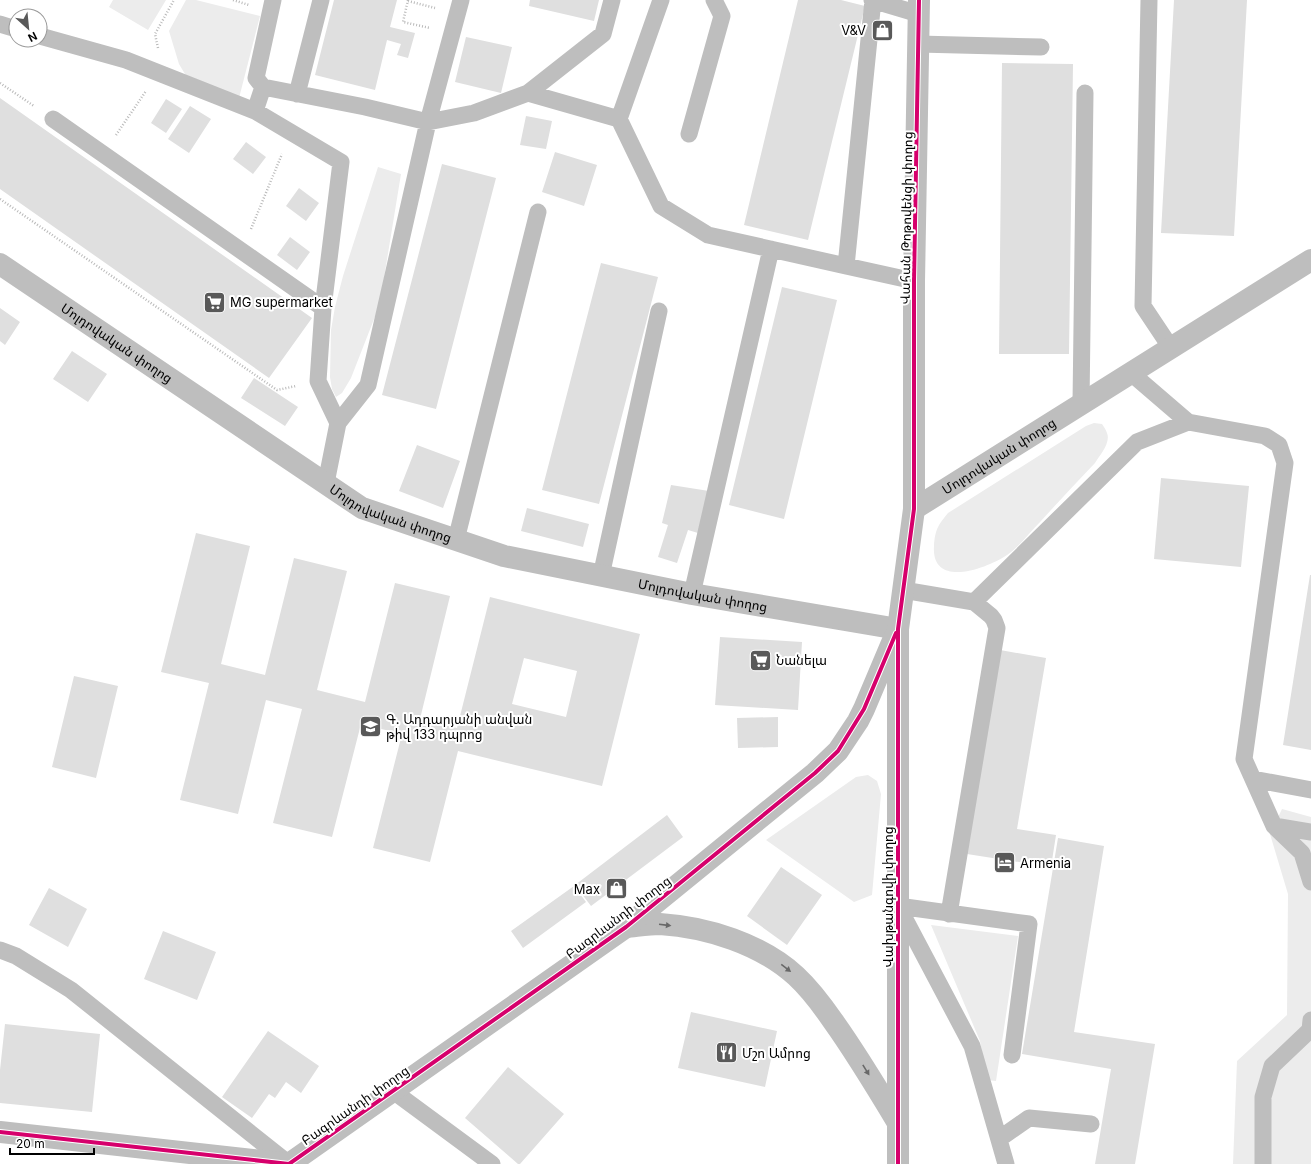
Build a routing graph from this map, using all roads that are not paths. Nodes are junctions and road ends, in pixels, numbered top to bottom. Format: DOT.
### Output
graph roads {
  1 [pos="273,0"];
  2 [pos="321,0"];
  3 [pos="461,0"];
  4 [pos="612,0"];
  5 [pos="661,0"];
  6 [pos="714,0"];
  7 [pos="872,0"];
  8 [pos="1148,0"];
  9 [pos="919,7"];
  10 [pos="48,38"];
  11 [pos="918,44"];
  12 [pos="1041,47"];
  13 [pos="263,87"];
  14 [pos="528,93"];
  15 [pos="1085,93"];
  16 [pos="297,94"];
  17 [pos="255,112"];
  18 [pos="53,119"];
  19 [pos="619,119"];
  20 [pos="428,122"];
  21 [pos="689,134"];
  22 [pos="538,212"];
  23 [pos="771,249"];
  24 [pos="1311,260"];
  25 [pos="0,264"];
  26 [pos="846,266"];
  27 [pos="914,281"];
  28 [pos="322,308"];
  29 [pos="659,311"];
  30 [pos="1171,348"];
  31 [pos="1131,373"];
  32 [pos="1081,404"];
  33 [pos="1188,422"];
  34 [pos="338,423"];
  35 [pos="326,483"];
  36 [pos="914,509"];
  37 [pos="456,540"];
  38 [pos="601,576"];
  39 [pos="903,590"];
  40 [pos="692,594"];
  41 [pos="974,602"];
  42 [pos="898,629"];
  43 [pos="1253,779"];
  44 [pos="1311,790"];
  45 [pos="1274,826"];
  46 [pos="1311,832"];
  47 [pos="1311,882"];
  48 [pos="898,906"];
  49 [pos="949,914"];
  50 [pos="626,927"];
  51 [pos="0,950"];
  52 [pos="1311,1020"];
  53 [pos="1012,1054"];
  54 [pos="393,1091"];
  55 [pos="898,1123"];
  56 [pos="1091,1124"];
  57 [pos="0,1132"];
  58 [pos="999,1139"];
  59 [pos="289,1164"];
  60 [pos="492,1164"];
  61 [pos="898,1164"];
  62 [pos="1006,1164"];
  63 [pos="1263,1164"];
  1 -- 13 [label="lane"];
  2 -- 16 [label="lane"];
  3 -- 20 [label="lane"];
  4 -- 14 [label="lane"];
  5 -- 19 [label="lane"];
  6 -- 21 [label="lane"];
  7 -- 9 [label="lane"];
  7 -- 26 [label="lane"];
  8 -- 30 [label="lane"];
  9 -- 11 [label="street, Վահան Թոթովենցի փողոց"];
  10 -- 17 [label="lane"];
  11 -- 12 [label="lane"];
  11 -- 27 [label="street, Վահան Թոթովենցի փողոց"];
  13 -- 16 [label="lane"];
  13 -- 17 [label="lane"];
  14 -- 19 [label="lane"];
  14 -- 20 [label="lane"];
  15 -- 32 [label="lane"];
  16 -- 20 [label="lane"];
  17 -- 28 [label="lane"];
  18 -- 28 [label="lane"];
  19 -- 23 [label="lane"];
  20 -- 34 [label="lane"];
  22 -- 37 [label="lane"];
  23 -- 26 [label="lane"];
  23 -- 40 [label="lane"];
  24 -- 30 [label="street, Մոլդովական փողոց"];
  25 -- 35 [label="street, Մոլդովական փողոց"];
  26 -- 27 [label="lane"];
  27 -- 36 [label="street, Վահան Թոթովենցի փողոց"];
  28 -- 34 [label="lane"];
  29 -- 38 [label="lane"];
  30 -- 31 [label="street, Մոլդովական փողոց"];
  31 -- 32 [label="street, Մոլդովական փողոց"];
  31 -- 33 [label="lane"];
  32 -- 36 [label="street, Մոլդովական փողոց"];
  33 -- 41 [label="lane"];
  33 -- 43 [label="lane"];
  34 -- 35 [label="lane"];
  35 -- 37 [label="street, Մոլդովական փողոց"];
  36 -- 39 [label="street"];
  37 -- 38 [label="street, Մոլդովական փողոց"];
  38 -- 40 [label="street, Մոլդովական փողոց"];
  39 -- 41 [label="lane"];
  39 -- 42 [label="street"];
  40 -- 42 [label="street, Մոլդովական փողոց"];
  41 -- 49 [label="lane"];
  42 -- 48 [label="street, Վախթանգովի փողոց"];
  42 -- 50 [label="street, Բագրևանդի փողոց"];
  43 -- 44 [label="lane"];
  43 -- 45 [label="lane"];
  45 -- 46 [label="lane"];
  45 -- 47 [label="lane"];
  48 -- 49 [label="lane"];
  48 -- 55 [label="street, Վախթանգովի փողոց"];
  48 -- 58 [label="lane"];
  49 -- 53 [label="lane"];
  50 -- 54 [label="street, Բագրևանդի փողոց"];
  50 -- 55 [label="street, one-way"];
  51 -- 59 [label="lane"];
  52 -- 63 [label="lane"];
  54 -- 59 [label="street, Բագրևանդի փողոց"];
  54 -- 60 [label="lane"];
  55 -- 61 [label="street, Վախթանգովի փողոց"];
  56 -- 58 [label="lane"];
  57 -- 59 [label="street"];
  58 -- 62 [label="lane"];
}
